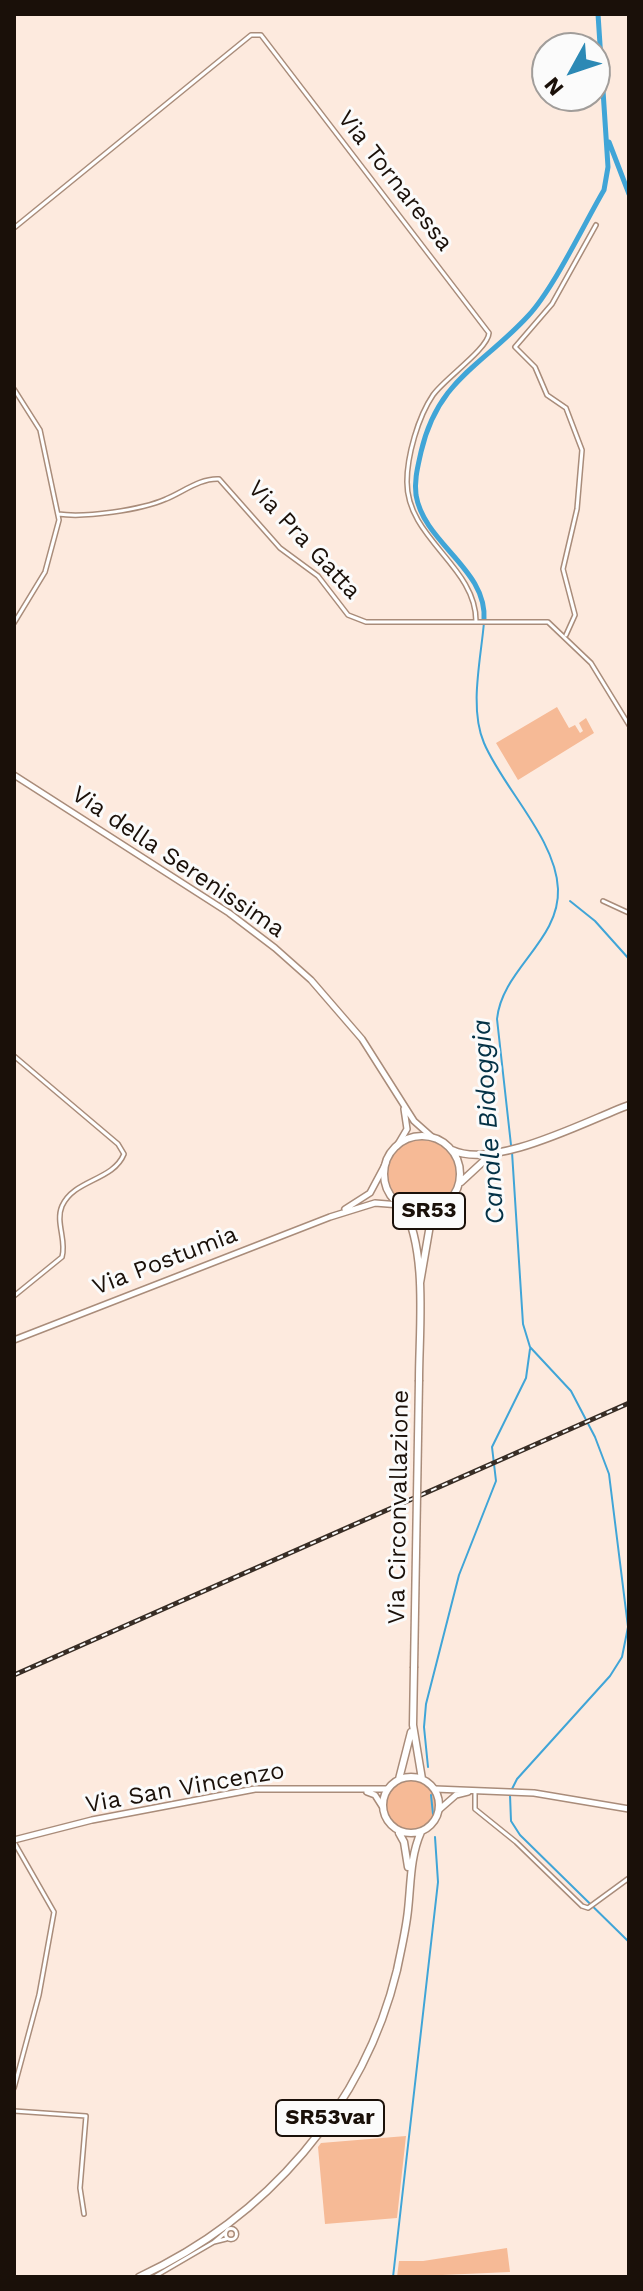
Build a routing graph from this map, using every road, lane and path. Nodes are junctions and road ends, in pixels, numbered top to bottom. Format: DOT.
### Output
graph roads {
  1 [pos="596,225"];
  2 [pos="14,228"];
  3 [pos="14,389"];
  4 [pos="58,514"];
  5 [pos="478,621"];
  6 [pos="14,623"];
  7 [pos="566,635"];
  8 [pos="629,725"];
  9 [pos="14,775"];
  10 [pos="603,901"];
  11 [pos="629,913"];
  12 [pos="14,1056"];
  13 [pos="401,1101"];
  14 [pos="629,1105"];
  15 [pos="432,1137"];
  16 [pos="397,1146"];
  17 [pos="452,1150"];
  18 [pos="495,1154"];
  19 [pos="386,1163"];
  20 [pos="458,1185"];
  21 [pos="401,1205"];
  22 [pos="441,1207"];
  23 [pos="330,1217"];
  24 [pos="419,1290"];
  25 [pos="14,1296"];
  26 [pos="14,1340"];
  27 [pos="413,1725"];
  28 [pos="422,1779"];
  29 [pos="398,1780"];
  30 [pos="388,1789"];
  31 [pos="435,1789"];
  32 [pos="363,1790"];
  33 [pos="472,1791"];
  34 [pos="382,1806"];
  35 [pos="440,1809"];
  36 [pos="629,1809"];
  37 [pos="395,1829"];
  38 [pos="421,1832"];
  39 [pos="14,1841"];
  40 [pos="629,1878"];
  41 [pos="410,1883"];
  42 [pos="14,2088"];
  43 [pos="14,2111"];
  44 [pos="84,2214"];
  45 [pos="226,2232"];
  46 [pos="229,2239"];
  47 [pos="214,2242"];
  48 [pos="139,2277"];
  49 [pos="154,2277"];
  1 -- 7 [label="street"];
  2 -- 5 [label="street, Via Tornaressa"];
  3 -- 4 [label="street"];
  4 -- 5 [label="street, Via Pra Gatta"];
  4 -- 6 [label="street"];
  5 -- 7 [label="street, Via Pra Gatta"];
  7 -- 8 [label="street"];
  9 -- 13 [label="main road, Via della Serenissima"];
  10 -- 11 [label="street"];
  12 -- 25 [label="street"];
  13 -- 15 [label="main road, Via della Serenissima"];
  13 -- 16 [label="main road"];
  14 -- 18 [label="main road, SR53"];
  15 -- 16 [label="main road"];
  15 -- 17 [label="main road, SR53"];
  16 -- 19 [label="main road, SR53"];
  17 -- 18 [label="main road, SR53"];
  17 -- 20 [label="main road, SR53"];
  18 -- 20 [label="main road, SR53"];
  19 -- 21 [label="main road, SR53"];
  19 -- 23 [label="main road, Via Postumia / SR53"];
  20 -- 22 [label="main road, SR53"];
  21 -- 22 [label="main road, SR53"];
  21 -- 23 [label="main road, Via Postumia / SR53"];
  21 -- 24 [label="main road, Via Circonvallazione"];
  22 -- 24 [label="main road, Via Circonvallazione"];
  23 -- 26 [label="main road, Via Postumia / SR53"];
  24 -- 27 [label="main road, Via Circonvallazione, bridge"];
  27 -- 28 [label="main road, Via Circonvallazione"];
  27 -- 29 [label="main road, Via Circonvallazione"];
  28 -- 29 [label="main road"];
  28 -- 31 [label="main road"];
  29 -- 30 [label="main road"];
  30 -- 32 [label="main road, Via San Vincenzo"];
  30 -- 34 [label="main road"];
  31 -- 33 [label="main road"];
  31 -- 35 [label="main road"];
  32 -- 34 [label="main road"];
  32 -- 39 [label="main road, Via San Vincenzo"];
  33 -- 35 [label="main road"];
  33 -- 36 [label="main road"];
  33 -- 40 [label="street"];
  34 -- 37 [label="main road, SR53var"];
  35 -- 38 [label="main road, SR53var"];
  37 -- 38 [label="main road"];
  37 -- 41 [label="main road, SR53var"];
  38 -- 41 [label="main road, SR53var"];
  39 -- 42 [label="street"];
  41 -- 48 [label="main road, SR53var"];
  43 -- 44 [label="street"];
  45 -- 46 [label="street"];
  45 -- 46 [label="street"];
  45 -- 47 [label="street"];
  46 -- 47 [label="street"];
  47 -- 49 [label="street"];
}
